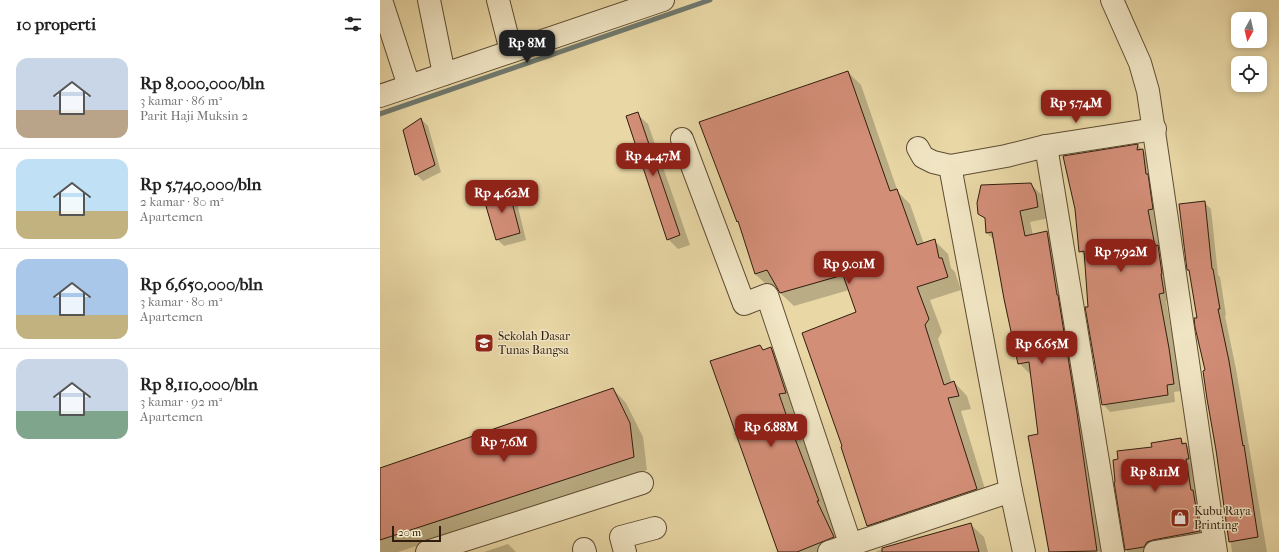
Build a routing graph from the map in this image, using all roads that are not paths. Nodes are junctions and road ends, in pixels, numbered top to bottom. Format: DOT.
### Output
graph roads {
  1 [pos="382,0"];
  2 [pos="429,0"];
  3 [pos="498,0"];
  4 [pos="663,0"];
  5 [pos="1112,0"];
  6 [pos="511,51"];
  7 [pos="444,74"];
  8 [pos="409,86"];
  9 [pos="380,96"];
  10 [pos="1155,129"];
  11 [pos="682,139"];
  12 [pos="1046,146"];
  13 [pos="918,148"];
  14 [pos="950,166"];
  15 [pos="642,483"];
  16 [pos="1011,491"];
  17 [pos="655,528"];
  18 [pos="1215,547"];
  19 [pos="852,548"];
  20 [pos="428,552"];
  21 [pos="625,552"];
  22 [pos="828,552"];
  23 [pos="1024,552"];
  24 [pos="1113,552"];
  25 [pos="1155,552"];
  1 -- 8 [label="street"];
  2 -- 7 [label="street"];
  3 -- 6 [label="street"];
  4 -- 6 [label="street"];
  5 -- 10 [label="street"];
  6 -- 7 [label="street"];
  7 -- 8 [label="street"];
  8 -- 9 [label="street"];
  10 -- 12 [label="street"];
  10 -- 18 [label="street"];
  11 -- 19 [label="street"];
  12 -- 14 [label="street"];
  12 -- 24 [label="street"];
  13 -- 14 [label="street"];
  14 -- 16 [label="street"];
  15 -- 20 [label="street"];
  16 -- 19 [label="street"];
  16 -- 23 [label="street"];
  17 -- 21 [label="street"];
  18 -- 25 [label="street"];
  19 -- 22 [label="street"];
}
